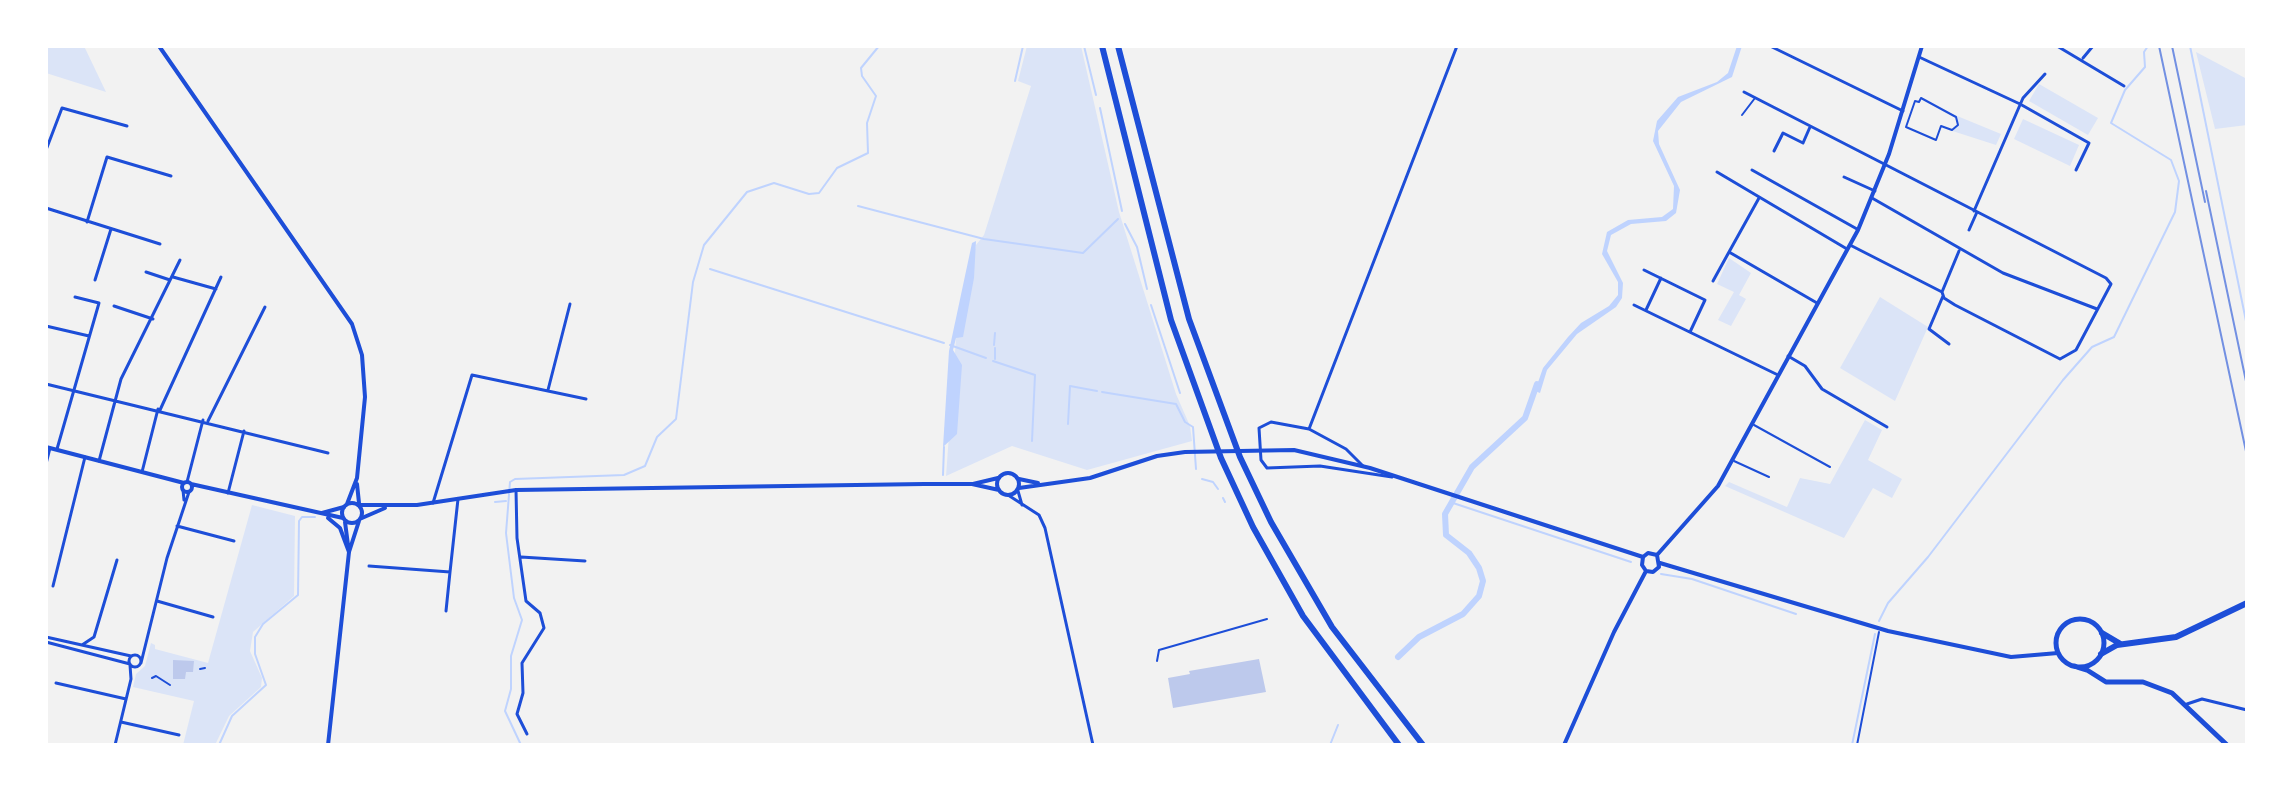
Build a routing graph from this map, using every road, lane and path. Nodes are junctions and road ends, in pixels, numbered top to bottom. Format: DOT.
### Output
graph roads {
  1 [pos="159,46"];
  2 [pos="1102,46"];
  3 [pos="1118,46"];
  4 [pos="1457,46"];
  5 [pos="1770,46"];
  6 [pos="1922,46"];
  7 [pos="2057,46"];
  8 [pos="2093,46"];
  9 [pos="1919,57"];
  10 [pos="2083,58"];
  11 [pos="2045,74"];
  12 [pos="2124,86"];
  13 [pos="1744,92"];
  14 [pos="1755,98"];
  15 [pos="2020,104"];
  16 [pos="1903,111"];
  17 [pos="1742,115"];
  18 [pos="127,126"];
  19 [pos="1810,127"];
  20 [pos="1936,140"];
  21 [pos="46,150"];
  22 [pos="1774,151"];
  23 [pos="1988,158"];
  24 [pos="1996,161"];
  25 [pos="1885,165"];
  26 [pos="1752,170"];
  27 [pos="2076,170"];
  28 [pos="1717,172"];
  29 [pos="171,176"];
  30 [pos="1844,177"];
  31 [pos="1875,191"];
  32 [pos="1759,198"];
  33 [pos="1872,198"];
  34 [pos="46,208"];
  35 [pos="1976,211"];
  36 [pos="87,222"];
  37 [pos="111,229"];
  38 [pos="1858,230"];
  39 [pos="1969,230"];
  40 [pos="160,244"];
  41 [pos="1848,247"];
  42 [pos="1959,250"];
  43 [pos="1729,252"];
  44 [pos="180,260"];
  45 [pos="1644,270"];
  46 [pos="146,272"];
  47 [pos="221,277"];
  48 [pos="171,278"];
  49 [pos="1661,278"];
  50 [pos="95,280"];
  51 [pos="1713,281"];
  52 [pos="216,289"];
  53 [pos="1943,294"];
  54 [pos="75,297"];
  55 [pos="1817,303"];
  56 [pos="570,304"];
  57 [pos="1634,305"];
  58 [pos="114,306"];
  59 [pos="265,307"];
  60 [pos="2097,309"];
  61 [pos="1646,310"];
  62 [pos="153,319"];
  63 [pos="46,326"];
  64 [pos="1690,332"];
  65 [pos="89,336"];
  66 [pos="1949,344"];
  67 [pos="1788,356"];
  68 [pos="1778,375"];
  69 [pos="46,384"];
  70 [pos="74,389"];
  71 [pos="548,390"];
  72 [pos="114,398"];
  73 [pos="586,399"];
  74 [pos="159,409"];
  75 [pos="206,420"];
  76 [pos="1752,424"];
  77 [pos="1887,427"];
  78 [pos="1309,429"];
  79 [pos="244,430"];
  80 [pos="48,447"];
  81 [pos="57,449"];
  82 [pos="328,453"];
  83 [pos="85,457"];
  84 [pos="1733,460"];
  85 [pos="99,461"];
  86 [pos="46,464"];
  87 [pos="1363,466"];
  88 [pos="1830,467"];
  89 [pos="142,472"];
  90 [pos="1769,477"];
  91 [pos="357,478"];
  92 [pos="998,478"];
  93 [pos="1401,478"];
  94 [pos="1019,479"];
  95 [pos="1040,483"];
  96 [pos="972,484"];
  97 [pos="187,486"];
  98 [pos="1018,489"];
  99 [pos="514,490"];
  100 [pos="999,490"];
  101 [pos="228,493"];
  102 [pos="1008,495"];
  103 [pos="458,499"];
  104 [pos="433,503"];
  105 [pos="359,505"];
  106 [pos="1022,505"];
  107 [pos="345,506"];
  108 [pos="387,508"];
  109 [pos="319,513"];
  110 [pos="344,519"];
  111 [pos="360,520"];
  112 [pos="177,526"];
  113 [pos="234,541"];
  114 [pos="349,552"];
  115 [pos="1657,555"];
  116 [pos="521,557"];
  117 [pos="1643,557"];
  118 [pos="117,560"];
  119 [pos="585,561"];
  120 [pos="1660,563"];
  121 [pos="369,566"];
  122 [pos="1646,571"];
  123 [pos="450,572"];
  124 [pos="53,586"];
  125 [pos="157,601"];
  126 [pos="2247,603"];
  127 [pos="446,611"];
  128 [pos="213,617"];
  129 [pos="1267,619"];
  130 [pos="1879,629"];
  131 [pos="2102,633"];
  132 [pos="95,634"];
  133 [pos="46,640"];
  134 [pos="146,640"];
  135 [pos="2122,644"];
  136 [pos="82,645"];
  137 [pos="100,649"];
  138 [pos="2058,653"];
  139 [pos="132,655"];
  140 [pos="2100,656"];
  141 [pos="1157,661"];
  142 [pos="130,664"];
  143 [pos="140,665"];
  144 [pos="2074,666"];
  145 [pos="152,678"];
  146 [pos="131,679"];
  147 [pos="2101,679"];
  148 [pos="56,683"];
  149 [pos="170,685"];
  150 [pos="126,699"];
  151 [pos="2187,704"];
  152 [pos="2247,710"];
  153 [pos="121,722"];
  154 [pos="527,734"];
  155 [pos="179,735"];
  156 [pos="115,745"];
  157 [pos="328,745"];
  158 [pos="1093,745"];
  159 [pos="1399,745"];
  160 [pos="1423,745"];
  161 [pos="1564,745"];
  162 [pos="1857,745"];
  163 [pos="2227,745"];
  1 -- 91 [label="main road"];
  2 -- 159 [label="highway"];
  3 -- 160 [label="highway"];
  4 -- 78 [label="street"];
  5 -- 16 [label="street"];
  6 -- 9 [label="main road"];
  7 -- 10 [label="street"];
  8 -- 10 [label="street"];
  9 -- 15 [label="street"];
  9 -- 16 [label="main road"];
  10 -- 12 [label="street"];
  11 -- 15 [label="street"];
  13 -- 14 [label="street"];
  14 -- 17 [label="street"];
  14 -- 19 [label="street"];
  15 -- 24 [label="street"];
  15 -- 27 [label="street"];
  16 -- 25 [label="main road"];
  18 -- 21 [label="street"];
  19 -- 22 [label="street"];
  19 -- 25 [label="street"];
  20 -- 20 [label="street"];
  23 -- 24 [label="street"];
  24 -- 35 [label="street"];
  25 -- 31 [label="main road"];
  25 -- 35 [label="street"];
  26 -- 38 [label="street"];
  28 -- 32 [label="street"];
  29 -- 36 [label="street"];
  30 -- 31 [label="street"];
  31 -- 33 [label="main road"];
  32 -- 41 [label="street"];
  32 -- 43 [label="street"];
  33 -- 38 [label="main road"];
  33 -- 42 [label="street"];
  34 -- 36 [label="street"];
  35 -- 39 [label="street"];
  35 -- 60 [label="street"];
  36 -- 37 [label="street"];
  37 -- 40 [label="street"];
  37 -- 50 [label="street"];
  38 -- 41 [label="main road"];
  41 -- 53 [label="street"];
  41 -- 55 [label="main road"];
  42 -- 53 [label="street"];
  42 -- 60 [label="street"];
  43 -- 51 [label="street"];
  43 -- 55 [label="street"];
  44 -- 48 [label="street"];
  45 -- 49 [label="street"];
  46 -- 48 [label="street"];
  47 -- 52 [label="street"];
  48 -- 52 [label="street"];
  48 -- 62 [label="street"];
  49 -- 61 [label="street"];
  49 -- 64 [label="street"];
  52 -- 74 [label="street"];
  53 -- 60 [label="street"];
  53 -- 66 [label="street"];
  54 -- 65 [label="street"];
  55 -- 67 [label="main road"];
  56 -- 71 [label="street"];
  57 -- 61 [label="street"];
  58 -- 62 [label="street"];
  59 -- 75 [label="street"];
  61 -- 64 [label="street"];
  62 -- 72 [label="street"];
  63 -- 65 [label="street"];
  64 -- 68 [label="street"];
  65 -- 70 [label="street"];
  67 -- 68 [label="main road"];
  67 -- 77 [label="street"];
  68 -- 76 [label="main road"];
  69 -- 70 [label="street"];
  70 -- 72 [label="street"];
  70 -- 81 [label="street"];
  71 -- 73 [label="street"];
  71 -- 104 [label="street"];
  72 -- 74 [label="street"];
  72 -- 85 [label="street"];
  74 -- 75 [label="street"];
  74 -- 89 [label="street"];
  75 -- 79 [label="street"];
  75 -- 97 [label="street"];
  76 -- 84 [label="main road"];
  76 -- 88 [label="street"];
  78 -- 87 [label="street"];
  78 -- 93 [label="street"];
  79 -- 82 [label="street"];
  79 -- 101 [label="street"];
  80 -- 81 [label="main road"];
  80 -- 86 [label="street"];
  81 -- 83 [label="main road"];
  83 -- 85 [label="main road"];
  83 -- 124 [label="street"];
  84 -- 90 [label="street"];
  84 -- 115 [label="main road"];
  85 -- 89 [label="main road"];
  87 -- 93 [label="main road"];
  87 -- 95 [label="main road"];
  89 -- 97 [label="main road"];
  91 -- 105 [label="main road"];
  91 -- 107 [label="main road"];
  92 -- 94 [label="main road"];
  92 -- 96 [label="main road"];
  92 -- 100 [label="main road"];
  93 -- 117 [label="main road"];
  94 -- 95 [label="main road"];
  94 -- 98 [label="main road"];
  95 -- 98 [label="main road"];
  96 -- 99 [label="main road"];
  96 -- 100 [label="main road"];
  97 -- 101 [label="main road"];
  97 -- 112 [label="street"];
  98 -- 102 [label="main road"];
  98 -- 106 [label="street"];
  99 -- 103 [label="main road"];
  99 -- 116 [label="street"];
  100 -- 102 [label="main road"];
  101 -- 109 [label="main road"];
  102 -- 106 [label="street"];
  103 -- 104 [label="main road"];
  103 -- 123 [label="street"];
  104 -- 108 [label="main road"];
  105 -- 107 [label="main road"];
  105 -- 108 [label="main road"];
  105 -- 111 [label="main road"];
  106 -- 158 [label="street"];
  107 -- 109 [label="main road"];
  107 -- 110 [label="main road"];
  108 -- 111 [label="main road"];
  109 -- 110 [label="main road"];
  109 -- 114 [label="main road"];
  110 -- 111 [label="main road"];
  110 -- 114 [label="main road"];
  111 -- 114 [label="main road"];
  112 -- 113 [label="street"];
  112 -- 125 [label="street"];
  114 -- 157 [label="main road"];
  115 -- 117 [label="main road"];
  115 -- 120 [label="main road"];
  116 -- 119 [label="street"];
  116 -- 154 [label="street"];
  117 -- 122 [label="main road"];
  118 -- 132 [label="street"];
  120 -- 122 [label="main road"];
  120 -- 130 [label="main road"];
  121 -- 123 [label="street"];
  122 -- 161 [label="main road"];
  123 -- 127 [label="street"];
  125 -- 128 [label="street"];
  125 -- 134 [label="street"];
  126 -- 135 [label="highway"];
  129 -- 141 [label="street"];
  130 -- 138 [label="main road"];
  130 -- 162 [label="path"];
  131 -- 135 [label="highway"];
  131 -- 138 [label="main road"];
  131 -- 140 [label="main road"];
  132 -- 136 [label="street"];
  132 -- 137 [label="street"];
  133 -- 136 [label="street"];
  133 -- 142 [label="street"];
  134 -- 139 [label="street"];
  134 -- 143 [label="street"];
  135 -- 140 [label="highway"];
  136 -- 137 [label="street"];
  137 -- 139 [label="street"];
  138 -- 144 [label="main road"];
  139 -- 142 [label="street"];
  139 -- 143 [label="street"];
  140 -- 144 [label="main road"];
  140 -- 147 [label="main road"];
  142 -- 143 [label="street"];
  142 -- 146 [label="street"];
  143 -- 146 [label="street"];
  144 -- 147 [label="main road"];
  145 -- 149 [label="street"];
  146 -- 150 [label="street"];
  147 -- 151 [label="main road"];
  148 -- 150 [label="street"];
  150 -- 153 [label="street"];
  151 -- 152 [label="street"];
  151 -- 163 [label="main road"];
  153 -- 155 [label="street"];
  153 -- 156 [label="street"];
}
